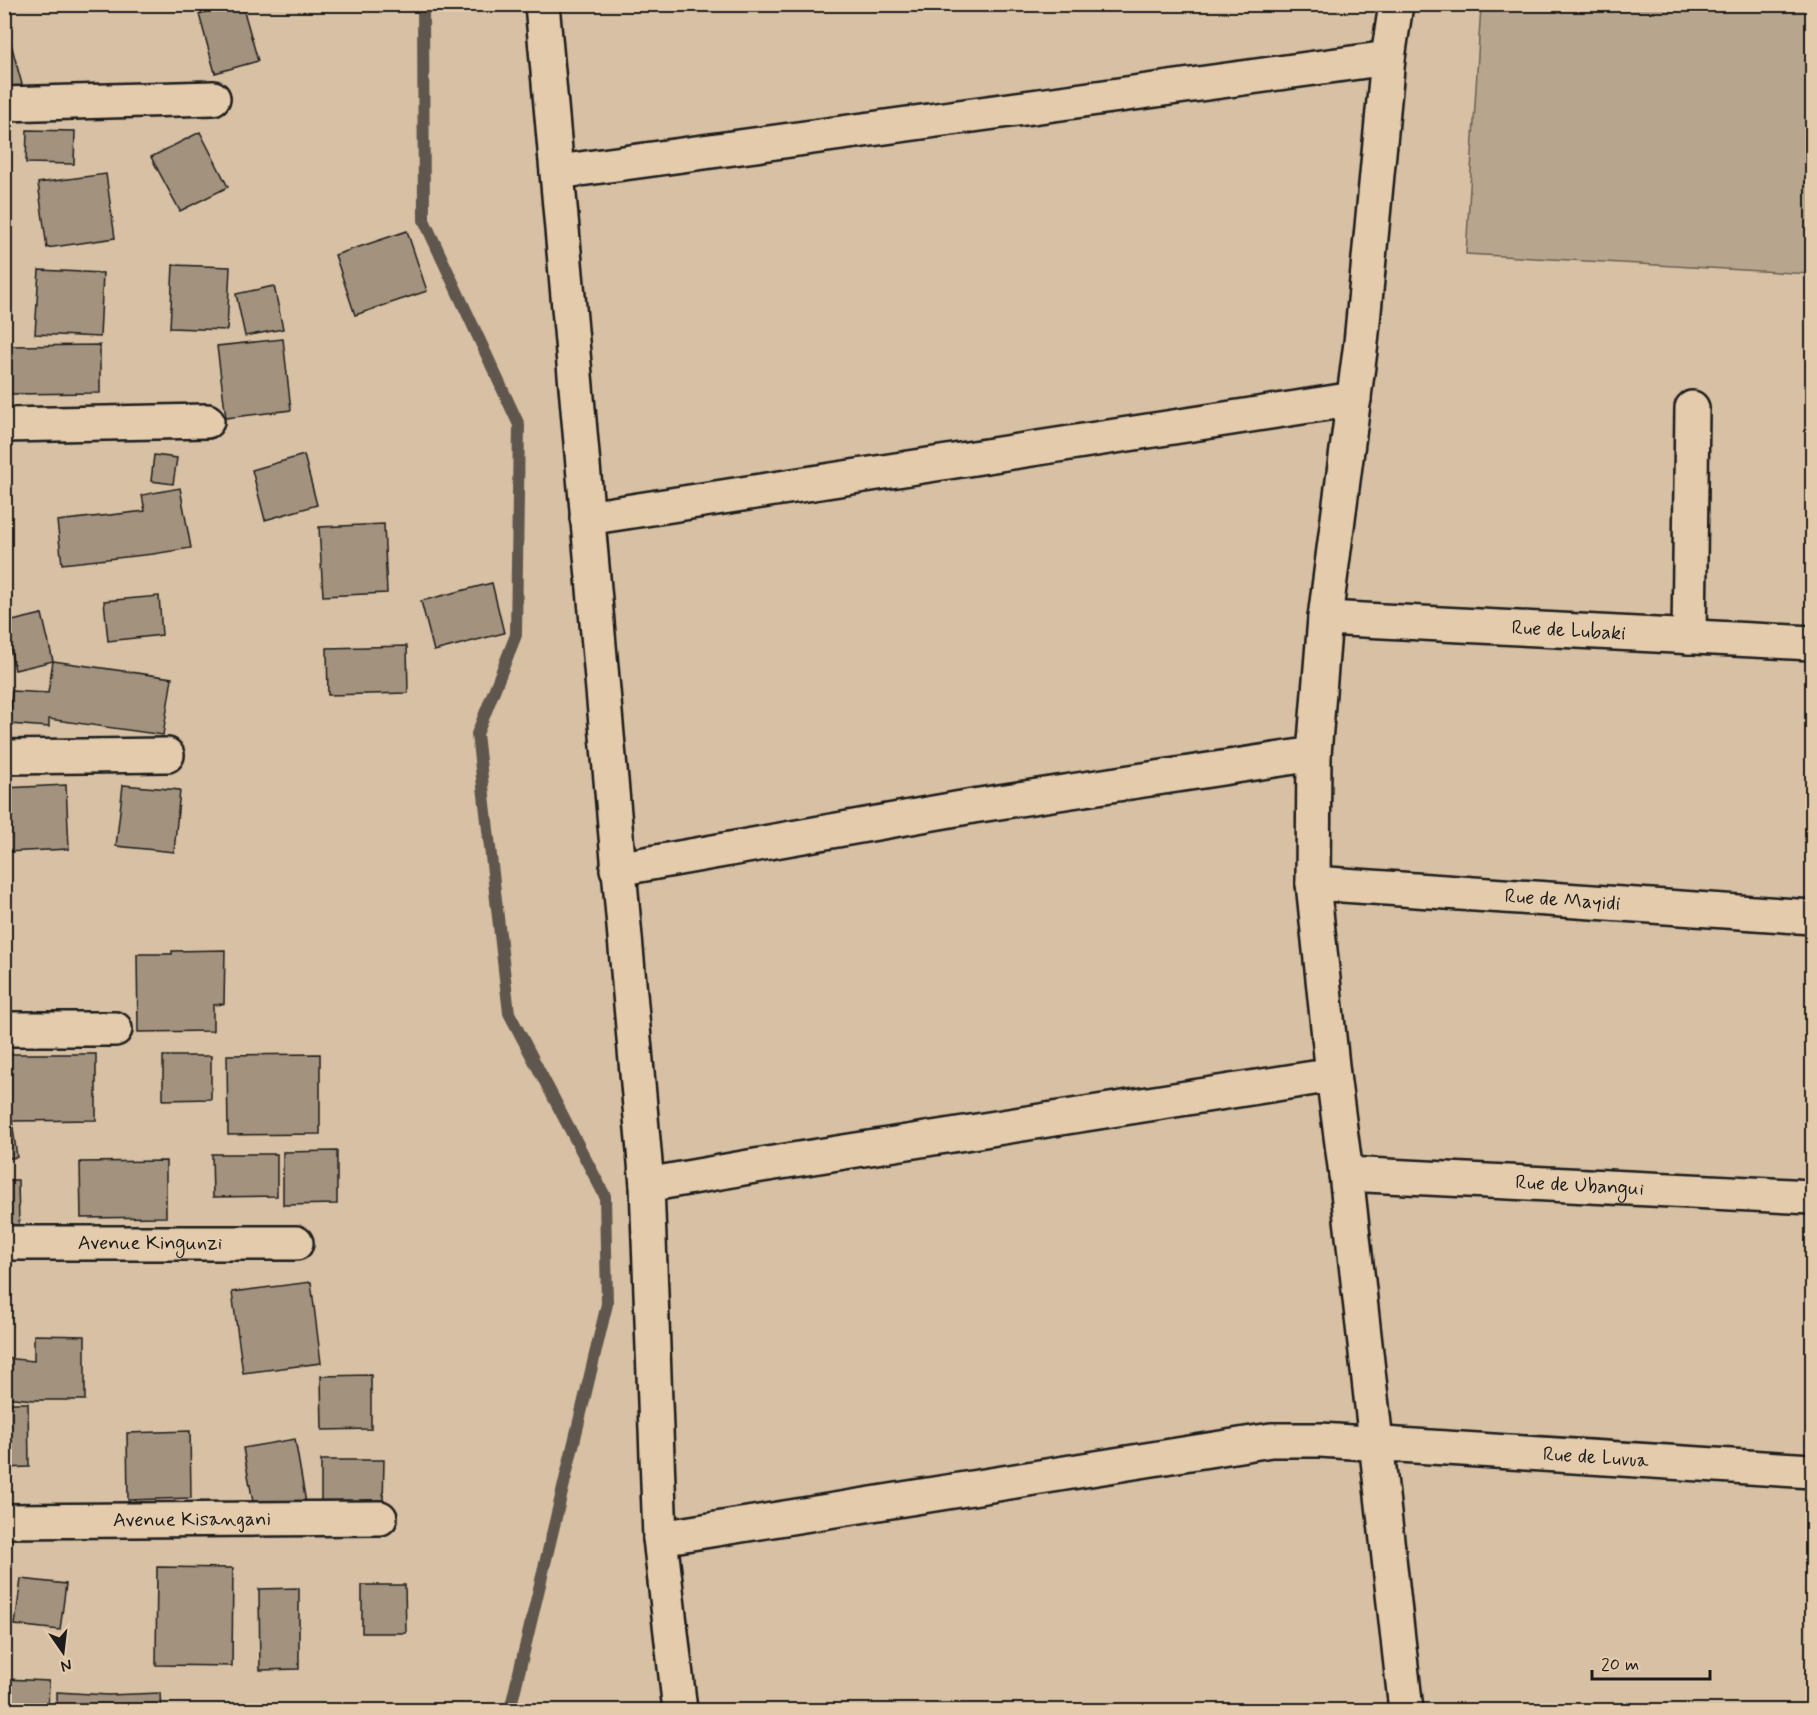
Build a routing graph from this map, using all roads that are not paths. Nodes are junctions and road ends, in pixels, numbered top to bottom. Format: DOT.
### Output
graph roads {
  1 [pos="542,4"];
  2 [pos="1396,4"];
  3 [pos="1388,58"];
  4 [pos="213,98"];
  5 [pos="4,104"];
  6 [pos="558,172"];
  7 [pos="1354,399"];
  8 [pos="1692,408"];
  9 [pos="207,421"];
  10 [pos="4,425"];
  11 [pos="587,518"];
  12 [pos="1325,618"];
  13 [pos="1689,637"];
  14 [pos="1812,643"];
  15 [pos="1314,754"];
  16 [pos="167,755"];
  17 [pos="4,757"];
  18 [pos="617,868"];
  19 [pos="1313,883"];
  20 [pos="1812,917"];
  21 [pos="4,1029"];
  22 [pos="115,1029"];
  23 [pos="1333,1075"];
  24 [pos="1346,1174"];
  25 [pos="647,1185"];
  26 [pos="1812,1197"];
  27 [pos="4,1243"];
  28 [pos="296,1243"];
  29 [pos="1376,1445"];
  30 [pos="1812,1471"];
  31 [pos="380,1518"];
  32 [pos="4,1521"];
  33 [pos="660,1538"];
  34 [pos="680,1710"];
  35 [pos="1406,1710"];
  1 -- 6 [label="street"];
  2 -- 3 [label="street"];
  3 -- 6 [label="street"];
  3 -- 7 [label="street"];
  4 -- 5 [label="street"];
  6 -- 11 [label="street"];
  7 -- 11 [label="street"];
  7 -- 12 [label="street"];
  8 -- 13 [label="street"];
  9 -- 10 [label="street"];
  11 -- 18 [label="street"];
  12 -- 13 [label="street, Rue de Lubaki"];
  12 -- 15 [label="street"];
  13 -- 14 [label="street, Rue de Lubaki"];
  15 -- 18 [label="street"];
  15 -- 19 [label="street"];
  16 -- 17 [label="street"];
  18 -- 25 [label="street"];
  19 -- 20 [label="street, Rue de Mayidi"];
  19 -- 23 [label="street"];
  21 -- 22 [label="street"];
  23 -- 24 [label="street"];
  23 -- 25 [label="street"];
  24 -- 26 [label="street, Rue de Ubangui"];
  24 -- 29 [label="street"];
  25 -- 33 [label="street"];
  27 -- 28 [label="street, Avenue Kingunzi"];
  29 -- 30 [label="street, Rue de Luvua"];
  29 -- 33 [label="street, Rue de Luvua"];
  29 -- 35 [label="street"];
  31 -- 32 [label="street, Avenue Kisangani"];
  33 -- 34 [label="street"];
}
